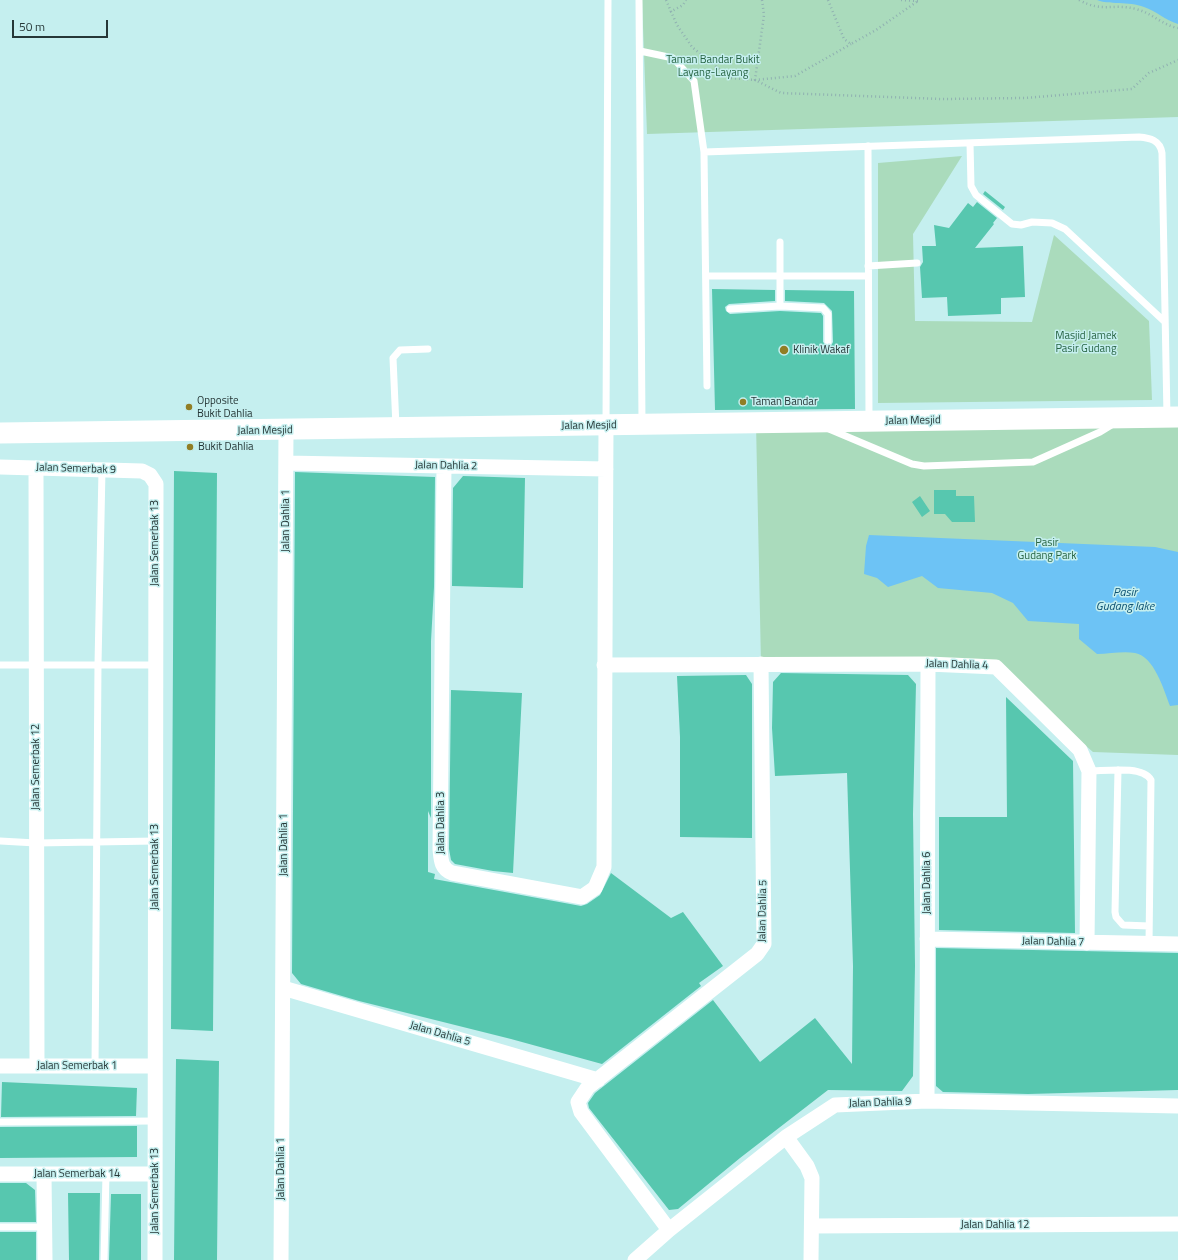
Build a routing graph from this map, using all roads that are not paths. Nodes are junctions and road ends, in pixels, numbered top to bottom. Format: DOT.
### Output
graph roads {
  1 [pos="608,0"];
  2 [pos="640,0"];
  3 [pos="640,51"];
  4 [pos="970,143"];
  5 [pos="868,146"];
  6 [pos="704,152"];
  7 [pos="780,242"];
  8 [pos="917,263"];
  9 [pos="868,266"];
  10 [pos="706,276"];
  11 [pos="781,276"];
  12 [pos="868,276"];
  13 [pos="780,306"];
  14 [pos="730,309"];
  15 [pos="1165,322"];
  16 [pos="828,342"];
  17 [pos="428,349"];
  18 [pos="707,386"];
  19 [pos="1172,417"];
  20 [pos="1121,418"];
  21 [pos="813,422"];
  22 [pos="869,422"];
  23 [pos="606,425"];
  24 [pos="642,425"];
  25 [pos="396,429"];
  26 [pos="286,430"];
  27 [pos="0,433"];
  28 [pos="286,463"];
  29 [pos="444,466"];
  30 [pos="0,467"];
  31 [pos="36,468"];
  32 [pos="606,469"];
  33 [pos="102,470"];
  34 [pos="150,475"];
  35 [pos="98,664"];
  36 [pos="762,664"];
  37 [pos="928,664"];
  38 [pos="0,665"];
  39 [pos="36,665"];
  40 [pos="155,665"];
  41 [pos="604,666"];
  42 [pos="1118,770"];
  43 [pos="1089,771"];
  44 [pos="0,841"];
  45 [pos="155,841"];
  46 [pos="96,842"];
  47 [pos="36,843"];
  48 [pos="1149,926"];
  49 [pos="927,939"];
  50 [pos="1087,943"];
  51 [pos="1149,944"];
  52 [pos="1178,944"];
  53 [pos="283,988"];
  54 [pos="0,1066"];
  55 [pos="37,1066"];
  56 [pos="155,1066"];
  57 [pos="95,1067"];
  58 [pos="598,1080"];
  59 [pos="927,1101"];
  60 [pos="1178,1106"];
  61 [pos="155,1121"];
  62 [pos="0,1122"];
  63 [pos="786,1137"];
  64 [pos="0,1174"];
  65 [pos="44,1174"];
  66 [pos="106,1174"];
  67 [pos="155,1174"];
  68 [pos="1178,1224"];
  69 [pos="0,1226"];
  70 [pos="812,1226"];
  71 [pos="44,1227"];
  72 [pos="669,1230"];
  73 [pos="45,1260"];
  74 [pos="104,1260"];
  75 [pos="155,1260"];
  76 [pos="281,1260"];
  77 [pos="635,1260"];
  78 [pos="811,1260"];
  1 -- 23 [label="lane"];
  2 -- 3 [label="lane"];
  3 -- 6 [label="lane"];
  3 -- 24 [label="lane"];
  4 -- 5 [label="lane"];
  4 -- 15 [label="lane"];
  4 -- 15 [label="lane"];
  5 -- 6 [label="lane"];
  5 -- 9 [label="lane"];
  6 -- 10 [label="lane"];
  7 -- 11 [label="lane"];
  8 -- 9 [label="lane"];
  9 -- 12 [label="lane"];
  10 -- 11 [label="lane"];
  10 -- 18 [label="lane"];
  11 -- 12 [label="lane"];
  11 -- 13 [label="lane"];
  12 -- 22 [label="lane"];
  13 -- 14 [label="lane"];
  13 -- 16 [label="lane"];
  15 -- 19 [label="lane"];
  17 -- 25 [label="lane"];
  19 -- 20 [label="main road, Jalan Mesjid"];
  20 -- 21 [label="lane"];
  20 -- 22 [label="main road, Jalan Mesjid"];
  21 -- 22 [label="main road, Jalan Mesjid"];
  21 -- 24 [label="main road, Jalan Mesjid"];
  23 -- 24 [label="main road, Jalan Mesjid"];
  23 -- 25 [label="main road, Jalan Mesjid"];
  23 -- 32 [label="street, Jalan Dahlia 3"];
  25 -- 26 [label="main road, Jalan Mesjid"];
  26 -- 27 [label="main road, Jalan Mesjid"];
  26 -- 28 [label="street, Jalan Dahlia 1"];
  28 -- 29 [label="street, Jalan Dahlia 2"];
  28 -- 53 [label="street, Jalan Dahlia 1"];
  29 -- 32 [label="street, Jalan Dahlia 2"];
  29 -- 41 [label="street, Jalan Dahlia 3"];
  30 -- 31 [label="street, Jalan Semerbak 9"];
  31 -- 33 [label="street, Jalan Semerbak 9"];
  31 -- 39 [label="street, Jalan Semerbak 12"];
  32 -- 41 [label="street, Jalan Dahlia 3"];
  33 -- 34 [label="street, Jalan Semerbak 9"];
  33 -- 35 [label="lane"];
  34 -- 40 [label="street, Jalan Semerbak 13"];
  35 -- 39 [label="lane"];
  35 -- 40 [label="lane"];
  35 -- 46 [label="lane"];
  36 -- 37 [label="street, Jalan Dahlia 4"];
  36 -- 41 [label="street, Jalan Dahlia 4"];
  36 -- 58 [label="street, Jalan Dahlia 5"];
  37 -- 43 [label="street, Jalan Dahlia 4"];
  37 -- 49 [label="street, Jalan Dahlia 6"];
  38 -- 39 [label="lane"];
  39 -- 47 [label="street, Jalan Semerbak 12"];
  40 -- 45 [label="street, Jalan Semerbak 13"];
  42 -- 43 [label="lane"];
  42 -- 48 [label="lane"];
  42 -- 48 [label="lane"];
  43 -- 50 [label="street, Jalan Dahlia 4"];
  44 -- 47 [label="lane"];
  45 -- 46 [label="lane"];
  45 -- 56 [label="street, Jalan Semerbak 13"];
  46 -- 47 [label="lane"];
  46 -- 57 [label="lane"];
  47 -- 55 [label="street, Jalan Semerbak 12"];
  48 -- 51 [label="lane"];
  49 -- 50 [label="street, Jalan Dahlia 7"];
  49 -- 59 [label="street, Jalan Dahlia 6"];
  50 -- 51 [label="street, Jalan Dahlia 7"];
  51 -- 52 [label="street, Jalan Dahlia 7"];
  53 -- 58 [label="street, Jalan Dahlia 5"];
  53 -- 76 [label="street, Jalan Dahlia 1"];
  54 -- 55 [label="street, Jalan Semerbak 1"];
  55 -- 57 [label="street, Jalan Semerbak 1"];
  56 -- 57 [label="street, Jalan Semerbak 1"];
  56 -- 61 [label="street, Jalan Semerbak 13"];
  58 -- 72 [label="street, Jalan Dahlia 5"];
  59 -- 60 [label="street, Jalan Dahlia 9"];
  59 -- 63 [label="street, Jalan Dahlia 9"];
  61 -- 62 [label="lane"];
  61 -- 67 [label="street, Jalan Semerbak 13"];
  63 -- 70 [label="street"];
  63 -- 72 [label="street, Jalan Dahlia 9"];
  64 -- 65 [label="street, Jalan Semerbak 14"];
  65 -- 66 [label="street, Jalan Semerbak 14"];
  65 -- 71 [label="street"];
  66 -- 67 [label="street, Jalan Semerbak 14"];
  66 -- 74 [label="lane"];
  67 -- 75 [label="street, Jalan Semerbak 13"];
  68 -- 70 [label="street, Jalan Dahlia 12"];
  69 -- 71 [label="lane"];
  70 -- 78 [label="street"];
  71 -- 73 [label="street"];
  72 -- 77 [label="street, Jalan Dahlia 9"];
}
